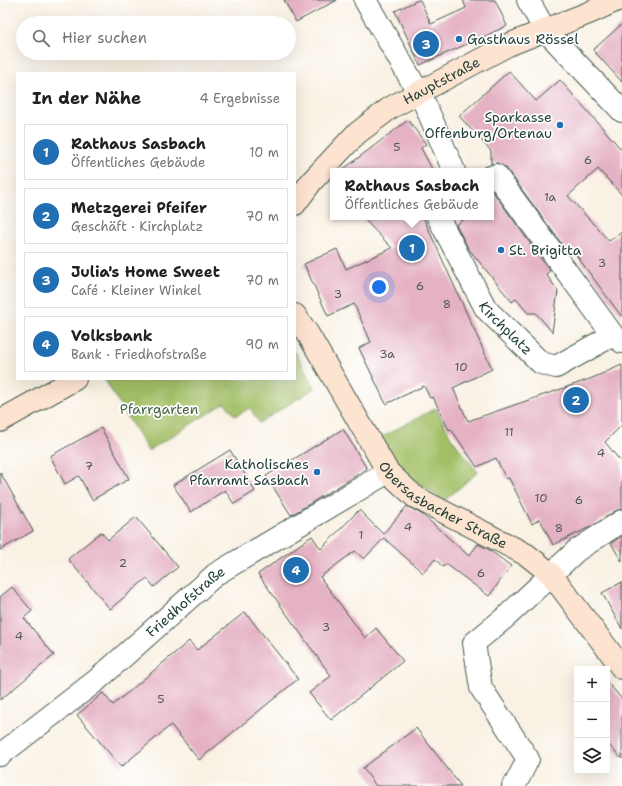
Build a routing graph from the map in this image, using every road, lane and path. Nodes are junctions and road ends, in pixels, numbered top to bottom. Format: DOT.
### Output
graph roads {
  1 [pos="366,0"];
  2 [pos="528,0"];
  3 [pos="617,0"];
  4 [pos="545,30"];
  5 [pos="418,91"];
  6 [pos="622,112"];
  7 [pos="453,168"];
  8 [pos="494,175"];
  9 [pos="296,203"];
  10 [pos="440,220"];
  11 [pos="296,316"];
  12 [pos="617,338"];
  13 [pos="73,380"];
  14 [pos="0,421"];
  15 [pos="388,472"];
  16 [pos="622,521"];
  17 [pos="551,574"];
  18 [pos="622,668"];
  19 [pos="0,755"];
  20 [pos="512,786"];
  1 -- 5 [label="street"];
  2 -- 4 [label="street"];
  3 -- 4 [label="street, Hauptstraße"];
  4 -- 5 [label="street, Hauptstraße"];
  4 -- 6 [label="street"];
  5 -- 7 [label="street"];
  5 -- 9 [label="street, Hauptstraße"];
  8 -- 12 [label="street, Kirchplatz"];
  10 -- 12 [label="street, Kirchplatz"];
  11 -- 15 [label="street, Obersasbacher Straße"];
  13 -- 14 [label="street"];
  15 -- 17 [label="street, Obersasbacher Straße"];
  15 -- 19 [label="street, Friedhofstraße"];
  16 -- 17 [label="street"];
  17 -- 18 [label="street, Obersasbacher Straße"];
  17 -- 20 [label="street"];
}
